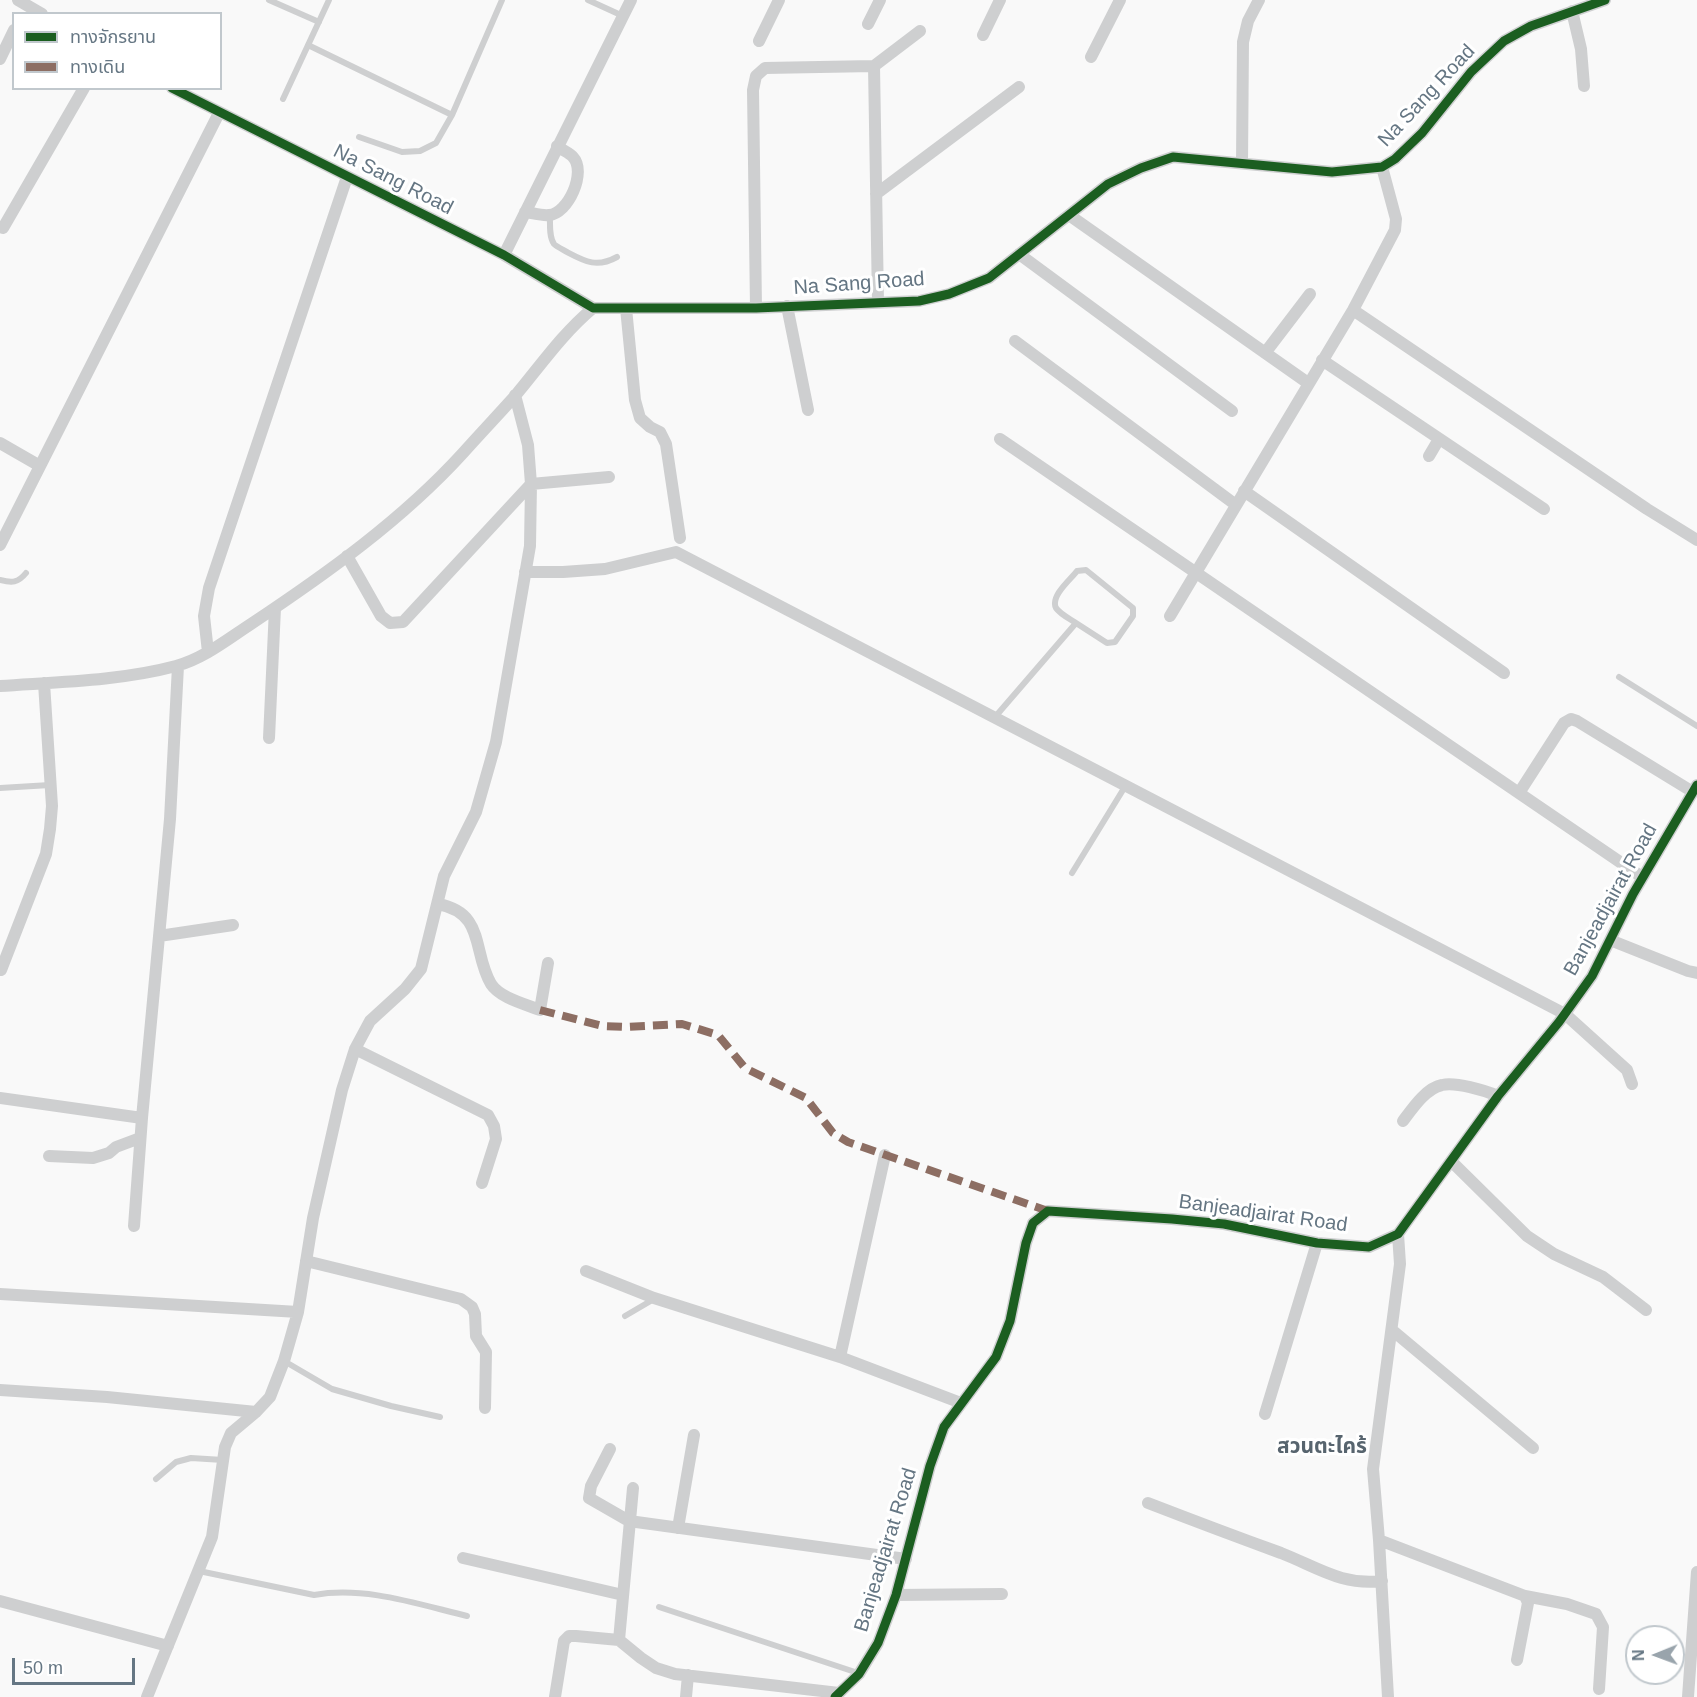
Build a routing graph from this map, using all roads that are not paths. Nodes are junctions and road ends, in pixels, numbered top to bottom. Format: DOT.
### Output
graph roads {
  1 [pos="269,0"];
  2 [pos="329,0"];
  3 [pos="502,0"];
  4 [pos="588,0"];
  5 [pos="631,0"];
  6 [pos="779,0"];
  7 [pos="880,0"];
  8 [pos="1000,0"];
  9 [pos="1120,0"];
  10 [pos="1259,0"];
  11 [pos="1605,0"];
  12 [pos="22,6"];
  13 [pos="37,12"];
  14 [pos="1572,12"];
  15 [pos="623,16"];
  16 [pos="319,22"];
  17 [pos="868,24"];
  18 [pos="920,31"];
  19 [pos="12,34"];
  20 [pos="983,35"];
  21 [pos="759,41"];
  22 [pos="308,45"];
  23 [pos="1091,57"];
  24 [pos="0,59"];
  25 [pos="874,66"];
  26 [pos="1584,86"];
  27 [pos="1019,87"];
  28 [pos="83,90"];
  29 [pos="176,90"];
  30 [pos="283,99"];
  31 [pos="219,113"];
  32 [pos="452,115"];
  33 [pos="358,137"];
  34 [pos="557,146"];
  35 [pos="1242,164"];
  36 [pos="1382,167"];
  37 [pos="347,177"];
  38 [pos="876,194"];
  39 [pos="525,212"];
  40 [pos="1069,215"];
  41 [pos="550,216"];
  42 [pos="3,228"];
  43 [pos="1019,254"];
  44 [pos="504,255"];
  45 [pos="617,257"];
  46 [pos="1310,294"];
  47 [pos="878,302"];
  48 [pos="788,306"];
  49 [pos="593,308"];
  50 [pos="626,308"];
  51 [pos="756,308"];
  52 [pos="1353,310"];
  53 [pos="1015,341"];
  54 [pos="1265,353"];
  55 [pos="1322,360"];
  56 [pos="1308,383"];
  57 [pos="515,395"];
  58 [pos="808,410"];
  59 [pos="1232,411"];
  60 [pos="1000,439"];
  61 [pos="1439,439"];
  62 [pos="0,443"];
  63 [pos="1429,456"];
  64 [pos="40,466"];
  65 [pos="609,477"];
  66 [pos="531,484"];
  67 [pos="1244,492"];
  68 [pos="1236,506"];
  69 [pos="1544,509"];
  70 [pos="680,538"];
  71 [pos="1697,540"];
  72 [pos="0,545"];
  73 [pos="347,556"];
  74 [pos="525,572"];
  75 [pos="1196,572"];
  76 [pos="26,573"];
  77 [pos="0,580"];
  78 [pos="275,608"];
  79 [pos="1170,616"];
  80 [pos="1076,623"];
  81 [pos="208,652"];
  82 [pos="178,666"];
  83 [pos="1504,673"];
  84 [pos="1619,677"];
  85 [pos="44,683"];
  86 [pos="0,686"];
  87 [pos="995,717"];
  88 [pos="1697,726"];
  89 [pos="269,738"];
  90 [pos="51,785"];
  91 [pos="1126,785"];
  92 [pos="1696,787"];
  93 [pos="0,788"];
  94 [pos="1519,793"];
  95 [pos="1072,873"];
  96 [pos="1642,877"];
  97 [pos="438,904"];
  98 [pos="233,925"];
  99 [pos="159,936"];
  100 [pos="1610,940"];
  101 [pos="548,963"];
  102 [pos="1,970"];
  103 [pos="1697,973"];
  104 [pos="1565,1014"];
  105 [pos="355,1049"];
  106 [pos="1632,1084"];
  107 [pos="1498,1096"];
  108 [pos="0,1098"];
  109 [pos="142,1118"];
  110 [pos="1403,1121"];
  111 [pos="140,1138"];
  112 [pos="885,1155"];
  113 [pos="49,1156"];
  114 [pos="1451,1161"];
  115 [pos="482,1183"];
  116 [pos="134,1226"];
  117 [pos="1398,1234"];
  118 [pos="1317,1242"];
  119 [pos="306,1261"];
  120 [pos="586,1271"];
  121 [pos="0,1294"];
  122 [pos="654,1298"];
  123 [pos="1646,1310"];
  124 [pos="298,1312"];
  125 [pos="625,1316"];
  126 [pos="1392,1330"];
  127 [pos="840,1357"];
  128 [pos="284,1361"];
  129 [pos="0,1389"];
  130 [pos="961,1403"];
  131 [pos="485,1408"];
  132 [pos="256,1412"];
  133 [pos="1265,1414"];
  134 [pos="440,1417"];
  135 [pos="693,1435"];
  136 [pos="1533,1448"];
  137 [pos="610,1449"];
  138 [pos="223,1460"];
  139 [pos="156,1479"];
  140 [pos="633,1488"];
  141 [pos="1148,1503"];
  142 [pos="629,1521"];
  143 [pos="678,1528"];
  144 [pos="1379,1540"];
  145 [pos="463,1558"];
  146 [pos="906,1559"];
  147 [pos="198,1571"];
  148 [pos="1697,1572"];
  149 [pos="1382,1581"];
  150 [pos="1002,1594"];
  151 [pos="623,1595"];
  152 [pos="896,1595"];
  153 [pos="1525,1596"];
  154 [pos="0,1601"];
  155 [pos="659,1607"];
  156 [pos="467,1616"];
  157 [pos="619,1640"];
  158 [pos="168,1646"];
  159 [pos="1517,1660"];
  160 [pos="859,1674"];
  161 [pos="688,1675"];
  162 [pos="1599,1689"];
  163 [pos="837,1695"];
  164 [pos="147,1697"];
  165 [pos="555,1697"];
  166 [pos="686,1697"];
  167 [pos="1388,1697"];
  168 [pos="1688,1697"];
  1 -- 16 [label="lane"];
  2 -- 16 [label="lane"];
  3 -- 32 [label="lane"];
  4 -- 15 [label="lane"];
  5 -- 15 [label="street"];
  6 -- 21 [label="street"];
  7 -- 17 [label="street"];
  8 -- 20 [label="street"];
  9 -- 23 [label="street"];
  10 -- 35 [label="street"];
  11 -- 14 [label="street, Na Sang Road"];
  12 -- 13 [label="street"];
  14 -- 26 [label="street"];
  14 -- 36 [label="street, Na Sang Road"];
  15 -- 34 [label="street"];
  16 -- 22 [label="lane"];
  18 -- 25 [label="street"];
  19 -- 24 [label="street"];
  22 -- 30 [label="lane"];
  22 -- 32 [label="lane"];
  25 -- 38 [label="street"];
  25 -- 51 [label="street"];
  27 -- 38 [label="street"];
  28 -- 42 [label="street"];
  29 -- 31 [label="street, Na Sang Road"];
  31 -- 37 [label="street, Na Sang Road"];
  31 -- 64 [label="street"];
  32 -- 33 [label="lane"];
  34 -- 39 [label="street"];
  34 -- 41 [label="street"];
  35 -- 36 [label="street, Na Sang Road"];
  35 -- 40 [label="street, Na Sang Road"];
  36 -- 52 [label="street"];
  37 -- 44 [label="street, Na Sang Road"];
  37 -- 81 [label="street"];
  38 -- 47 [label="street"];
  39 -- 41 [label="street"];
  39 -- 44 [label="street"];
  40 -- 43 [label="street, Na Sang Road"];
  40 -- 54 [label="street"];
  41 -- 45 [label="lane"];
  43 -- 47 [label="street, Na Sang Road"];
  43 -- 59 [label="street"];
  44 -- 49 [label="street, Na Sang Road"];
  46 -- 54 [label="street"];
  47 -- 48 [label="street, Na Sang Road"];
  48 -- 51 [label="street, Na Sang Road"];
  48 -- 58 [label="street"];
  49 -- 50 [label="street, Na Sang Road"];
  49 -- 57 [label="street"];
  50 -- 51 [label="street, Na Sang Road"];
  50 -- 70 [label="street"];
  52 -- 55 [label="street"];
  52 -- 71 [label="street"];
  53 -- 68 [label="street"];
  54 -- 56 [label="street"];
  55 -- 56 [label="street"];
  55 -- 61 [label="street"];
  56 -- 67 [label="street"];
  57 -- 66 [label="street"];
  57 -- 73 [label="street"];
  60 -- 75 [label="street"];
  61 -- 63 [label="street"];
  61 -- 69 [label="street"];
  62 -- 64 [label="street"];
  64 -- 72 [label="street"];
  65 -- 66 [label="street"];
  66 -- 73 [label="street"];
  66 -- 74 [label="street"];
  67 -- 68 [label="street"];
  67 -- 83 [label="street"];
  68 -- 75 [label="street"];
  73 -- 78 [label="street"];
  74 -- 87 [label="street"];
  74 -- 97 [label="street"];
  75 -- 79 [label="street"];
  75 -- 94 [label="street"];
  76 -- 77 [label="lane"];
  78 -- 81 [label="street"];
  78 -- 89 [label="street"];
  80 -- 80 [label="lane"];
  80 -- 87 [label="lane"];
  81 -- 82 [label="street"];
  82 -- 85 [label="street"];
  82 -- 99 [label="street"];
  84 -- 88 [label="lane"];
  85 -- 86 [label="street"];
  85 -- 90 [label="street"];
  87 -- 91 [label="street"];
  90 -- 93 [label="lane"];
  90 -- 102 [label="street"];
  91 -- 95 [label="lane"];
  91 -- 104 [label="street"];
  92 -- 94 [label="street"];
  92 -- 96 [label="street, Banjeadjairat Road"];
  94 -- 96 [label="street"];
  96 -- 100 [label="street, Banjeadjairat Road"];
  97 -- 101 [label="street"];
  97 -- 105 [label="street"];
  98 -- 99 [label="street"];
  99 -- 109 [label="street"];
  100 -- 103 [label="street"];
  100 -- 104 [label="street, Banjeadjairat Road"];
  104 -- 106 [label="street"];
  104 -- 107 [label="street, Banjeadjairat Road"];
  105 -- 115 [label="street"];
  105 -- 119 [label="street"];
  107 -- 110 [label="street"];
  107 -- 114 [label="street, Banjeadjairat Road"];
  108 -- 109 [label="street"];
  109 -- 111 [label="street"];
  111 -- 113 [label="street"];
  111 -- 116 [label="street"];
  112 -- 127 [label="street"];
  114 -- 117 [label="street, Banjeadjairat Road"];
  114 -- 123 [label="street"];
  117 -- 118 [label="street, Banjeadjairat Road"];
  117 -- 126 [label="street"];
  118 -- 130 [label="street, Banjeadjairat Road"];
  118 -- 133 [label="street"];
  119 -- 124 [label="street"];
  119 -- 131 [label="street"];
  120 -- 122 [label="street"];
  121 -- 124 [label="street"];
  122 -- 125 [label="lane"];
  122 -- 127 [label="street"];
  124 -- 128 [label="street"];
  126 -- 136 [label="street"];
  126 -- 144 [label="street"];
  127 -- 130 [label="street"];
  128 -- 132 [label="street"];
  128 -- 134 [label="lane"];
  129 -- 132 [label="street"];
  130 -- 146 [label="street, Banjeadjairat Road"];
  132 -- 138 [label="street"];
  135 -- 143 [label="street"];
  137 -- 142 [label="street"];
  138 -- 139 [label="lane"];
  138 -- 147 [label="street"];
  140 -- 142 [label="street"];
  141 -- 149 [label="street"];
  142 -- 143 [label="street"];
  142 -- 151 [label="street"];
  143 -- 146 [label="street"];
  144 -- 149 [label="street"];
  144 -- 153 [label="street"];
  145 -- 151 [label="street"];
  146 -- 152 [label="street, Banjeadjairat Road"];
  147 -- 156 [label="lane"];
  147 -- 158 [label="street"];
  148 -- 168 [label="street"];
  149 -- 167 [label="street"];
  150 -- 152 [label="street"];
  151 -- 157 [label="street"];
  152 -- 160 [label="street, Banjeadjairat Road"];
  153 -- 159 [label="street"];
  153 -- 162 [label="street"];
  154 -- 158 [label="street"];
  155 -- 160 [label="lane"];
  157 -- 161 [label="street"];
  157 -- 165 [label="street"];
  158 -- 164 [label="street"];
  160 -- 163 [label="street, Banjeadjairat Road"];
  161 -- 163 [label="street"];
  161 -- 166 [label="street"];
}
